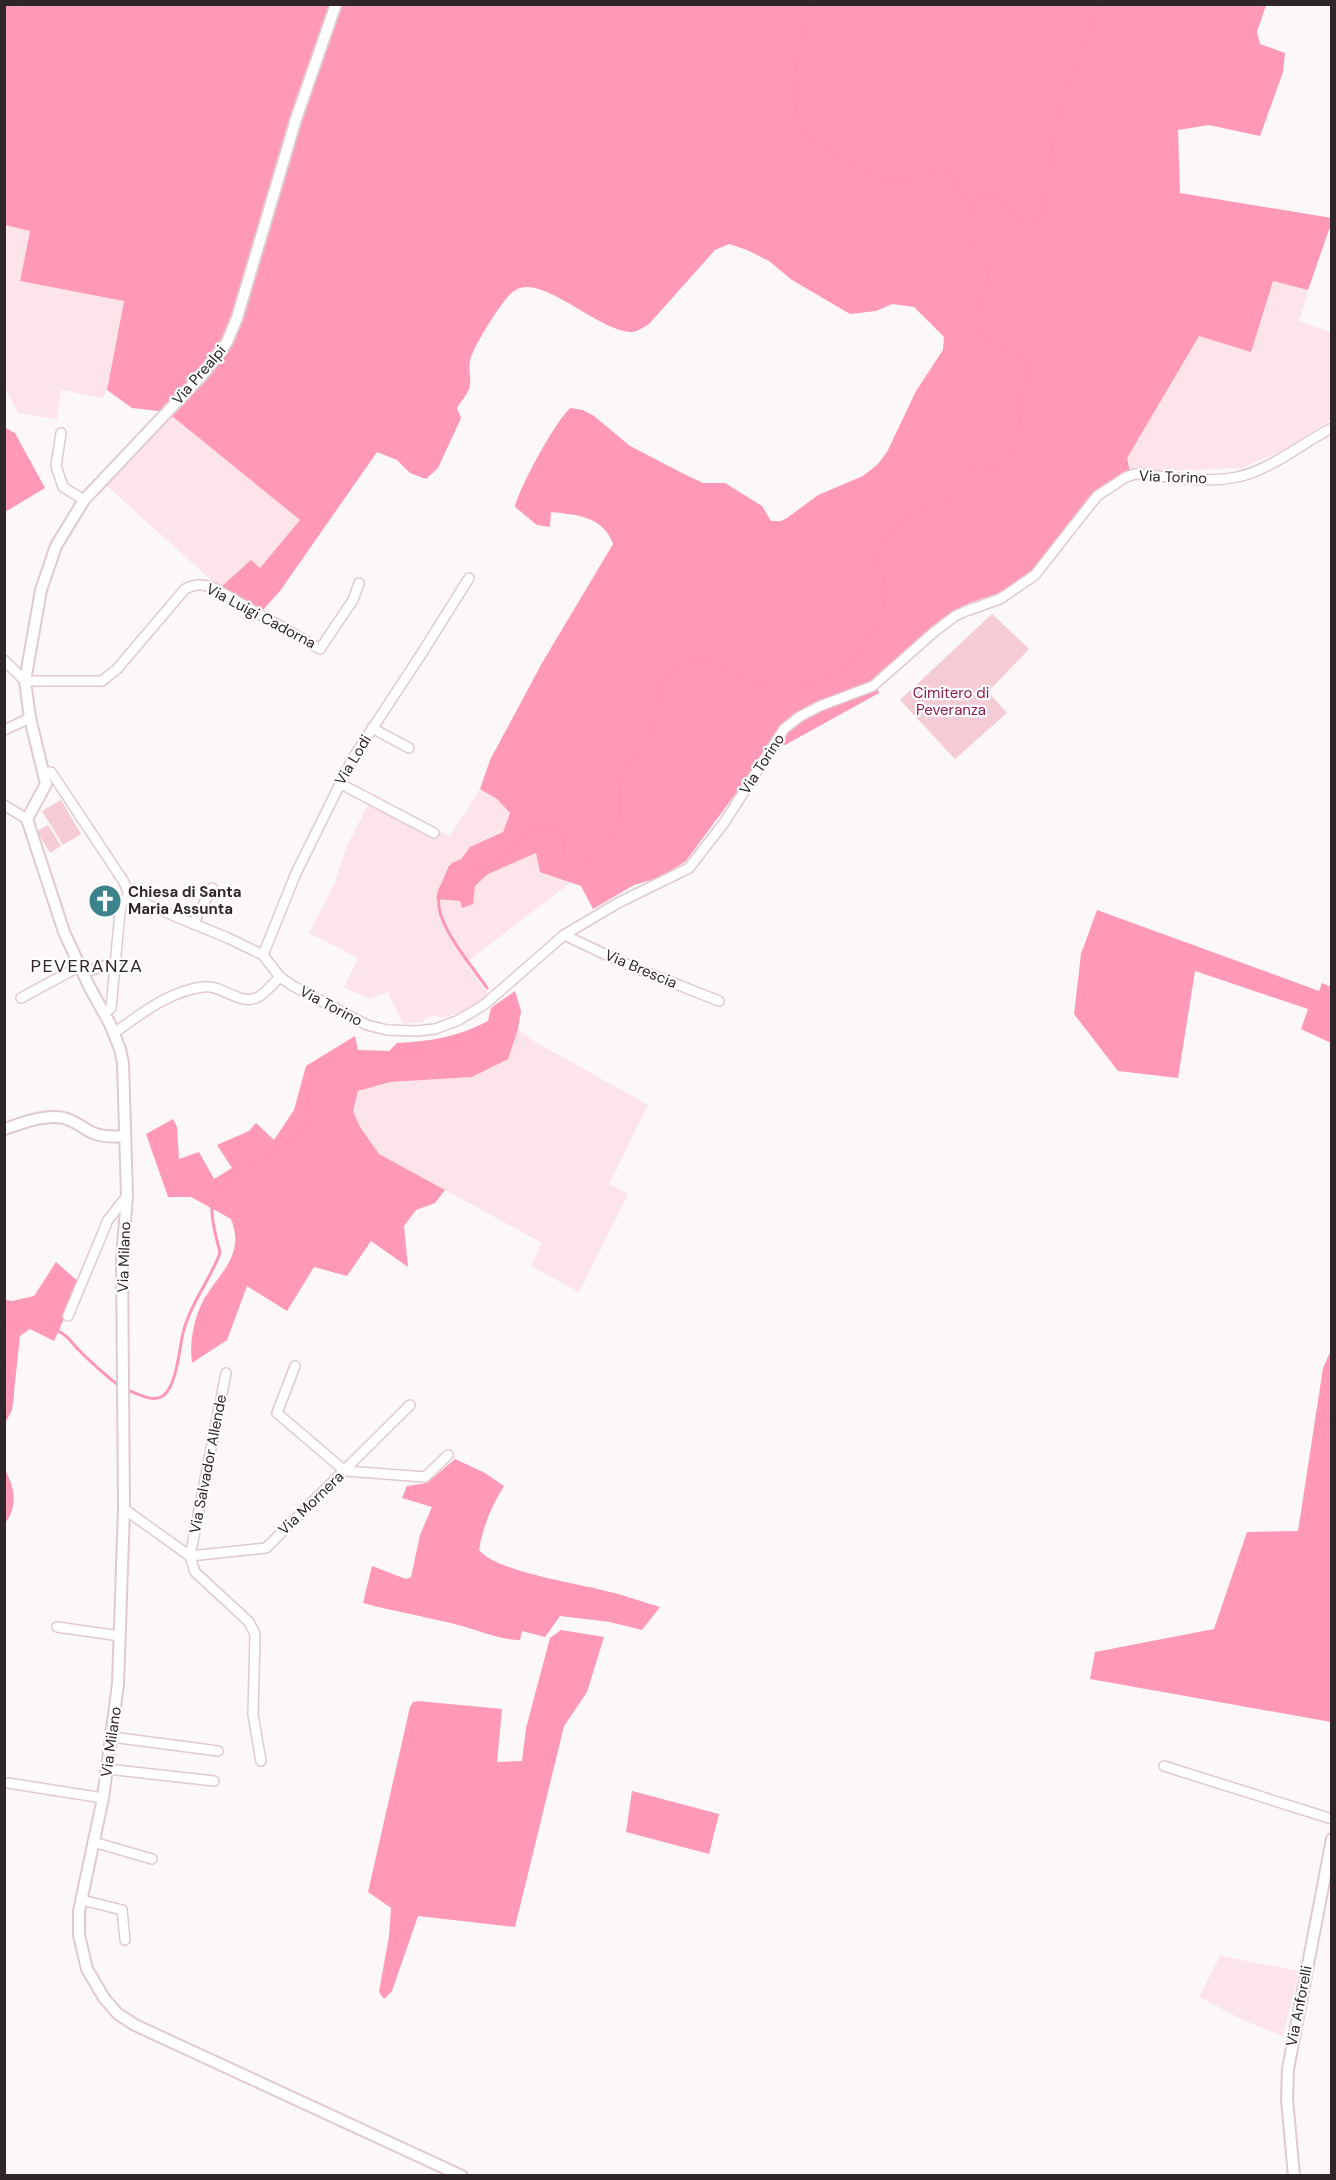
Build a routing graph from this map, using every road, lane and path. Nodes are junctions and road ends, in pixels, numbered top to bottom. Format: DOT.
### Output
graph roads {
  1 [pos="336,4"];
  2 [pos="1332,428"];
  3 [pos="61,433"];
  4 [pos="84,500"];
  5 [pos="469,578"];
  6 [pos="359,583"];
  7 [pos="4,660"];
  8 [pos="25,681"];
  9 [pos="30,718"];
  10 [pos="372,728"];
  11 [pos="4,730"];
  12 [pos="408,748"];
  13 [pos="44,772"];
  14 [pos="339,783"];
  15 [pos="4,805"];
  16 [pos="27,819"];
  17 [pos="434,833"];
  18 [pos="212,888"];
  19 [pos="129,895"];
  20 [pos="193,924"];
  21 [pos="564,935"];
  22 [pos="263,955"];
  23 [pos="116,962"];
  24 [pos="82,969"];
  25 [pos="280,977"];
  26 [pos="21,998"];
  27 [pos="718,1001"];
  28 [pos="104,1013"];
  29 [pos="114,1033"];
  30 [pos="4,1129"];
  31 [pos="125,1136"];
  32 [pos="127,1196"];
  33 [pos="68,1316"];
  34 [pos="295,1366"];
  35 [pos="226,1373"];
  36 [pos="410,1405"];
  37 [pos="448,1455"];
  38 [pos="345,1471"];
  39 [pos="124,1509"];
  40 [pos="190,1556"];
  41 [pos="57,1627"];
  42 [pos="120,1636"];
  43 [pos="112,1737"];
  44 [pos="218,1751"];
  45 [pos="261,1761"];
  46 [pos="1164,1766"];
  47 [pos="107,1769"];
  48 [pos="214,1781"];
  49 [pos="8,1783"];
  50 [pos="103,1798"];
  51 [pos="1332,1819"];
  52 [pos="1332,1839"];
  53 [pos="93,1842"];
  54 [pos="152,1859"];
  55 [pos="82,1900"];
  56 [pos="126,1940"];
  57 [pos="462,2175"];
  58 [pos="1294,2175"];
  1 -- 4 [label="street, Via Prealpi"];
  2 -- 21 [label="street, Via Torino"];
  3 -- 4 [label="street"];
  4 -- 8 [label="street, Via Prealpi"];
  5 -- 10 [label="street, Via Lodi"];
  6 -- 8 [label="street, Via Luigi Cadorna"];
  7 -- 8 [label="street"];
  8 -- 9 [label="street, Via Prealpi"];
  9 -- 11 [label="street"];
  9 -- 13 [label="street, Via Prealpi"];
  10 -- 12 [label="street"];
  10 -- 14 [label="street, Via Lodi"];
  13 -- 16 [label="street"];
  13 -- 19 [label="street"];
  14 -- 17 [label="street"];
  14 -- 22 [label="street, Via Lodi"];
  15 -- 16 [label="street"];
  16 -- 24 [label="street, Via Milano"];
  18 -- 20 [label="street"];
  19 -- 20 [label="street"];
  19 -- 23 [label="street"];
  20 -- 22 [label="street"];
  21 -- 25 [label="street, Via Torino"];
  21 -- 27 [label="street, Via Brescia"];
  22 -- 25 [label="street"];
  23 -- 24 [label="street"];
  23 -- 28 [label="street"];
  24 -- 26 [label="street"];
  24 -- 28 [label="street, Via Milano"];
  25 -- 29 [label="street"];
  28 -- 29 [label="street, Via Milano"];
  29 -- 31 [label="street, Via Milano"];
  30 -- 31 [label="street"];
  31 -- 32 [label="street, Via Milano"];
  32 -- 33 [label="street"];
  32 -- 39 [label="street, Via Milano"];
  34 -- 38 [label="street"];
  35 -- 40 [label="street, Via Salvador Allende"];
  36 -- 38 [label="street, Via Mornera"];
  37 -- 38 [label="street"];
  38 -- 40 [label="street, Via Mornera"];
  39 -- 40 [label="street"];
  39 -- 42 [label="street, Via Milano"];
  40 -- 45 [label="street"];
  41 -- 42 [label="street"];
  42 -- 43 [label="street, Via Milano"];
  43 -- 44 [label="street"];
  43 -- 47 [label="street, Via Milano"];
  46 -- 51 [label="street"];
  47 -- 48 [label="street"];
  47 -- 50 [label="street, Via Milano"];
  49 -- 50 [label="street"];
  50 -- 53 [label="street, Via Milano"];
  52 -- 58 [label="street, Via Anforelli"];
  53 -- 54 [label="street"];
  53 -- 55 [label="street, Via Milano"];
  55 -- 56 [label="street"];
  55 -- 57 [label="street, Via Milano"];
}
